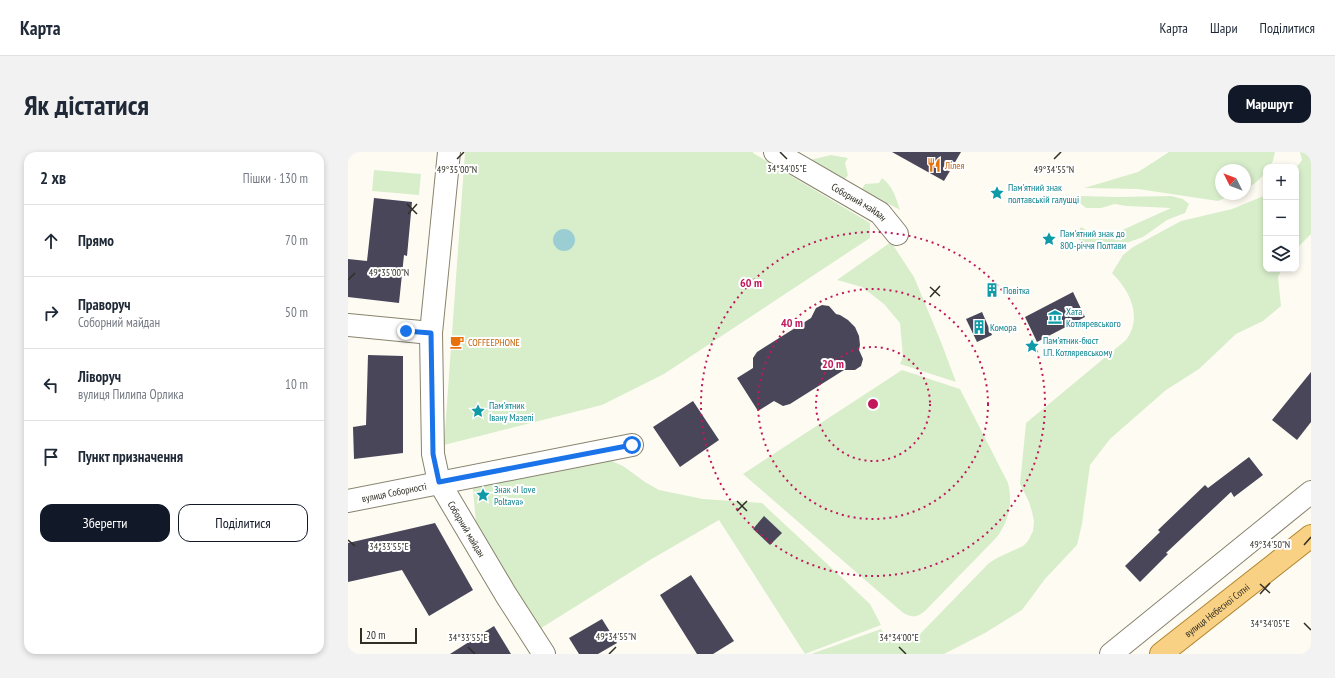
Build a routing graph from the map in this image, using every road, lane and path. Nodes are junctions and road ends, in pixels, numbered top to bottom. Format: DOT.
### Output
graph roads {
  1 [pos="449,152"];
  2 [pos="775,152"];
  3 [pos="897,234"];
  4 [pos="348,325"];
  5 [pos="431,333"];
  6 [pos="632,445"];
  7 [pos="439,482"];
  8 [pos="1311,492"];
  9 [pos="348,501"];
  10 [pos="1311,536"];
  11 [pos="544,654"];
  12 [pos="1111,654"];
  13 [pos="1161,654"];
  1 -- 5 [label="street, Соборний майдан"];
  2 -- 3 [label="street, Соборний майдан"];
  4 -- 5 [label="street"];
  5 -- 7 [label="street, Соборний майдан"];
  6 -- 7 [label="street, вулиця Соборності"];
  7 -- 9 [label="street, вулиця Соборності"];
  7 -- 11 [label="street, Соборний майдан"];
  8 -- 12 [label="street"];
  10 -- 13 [label="main road, вулиця Небесної Сотні"];
}
